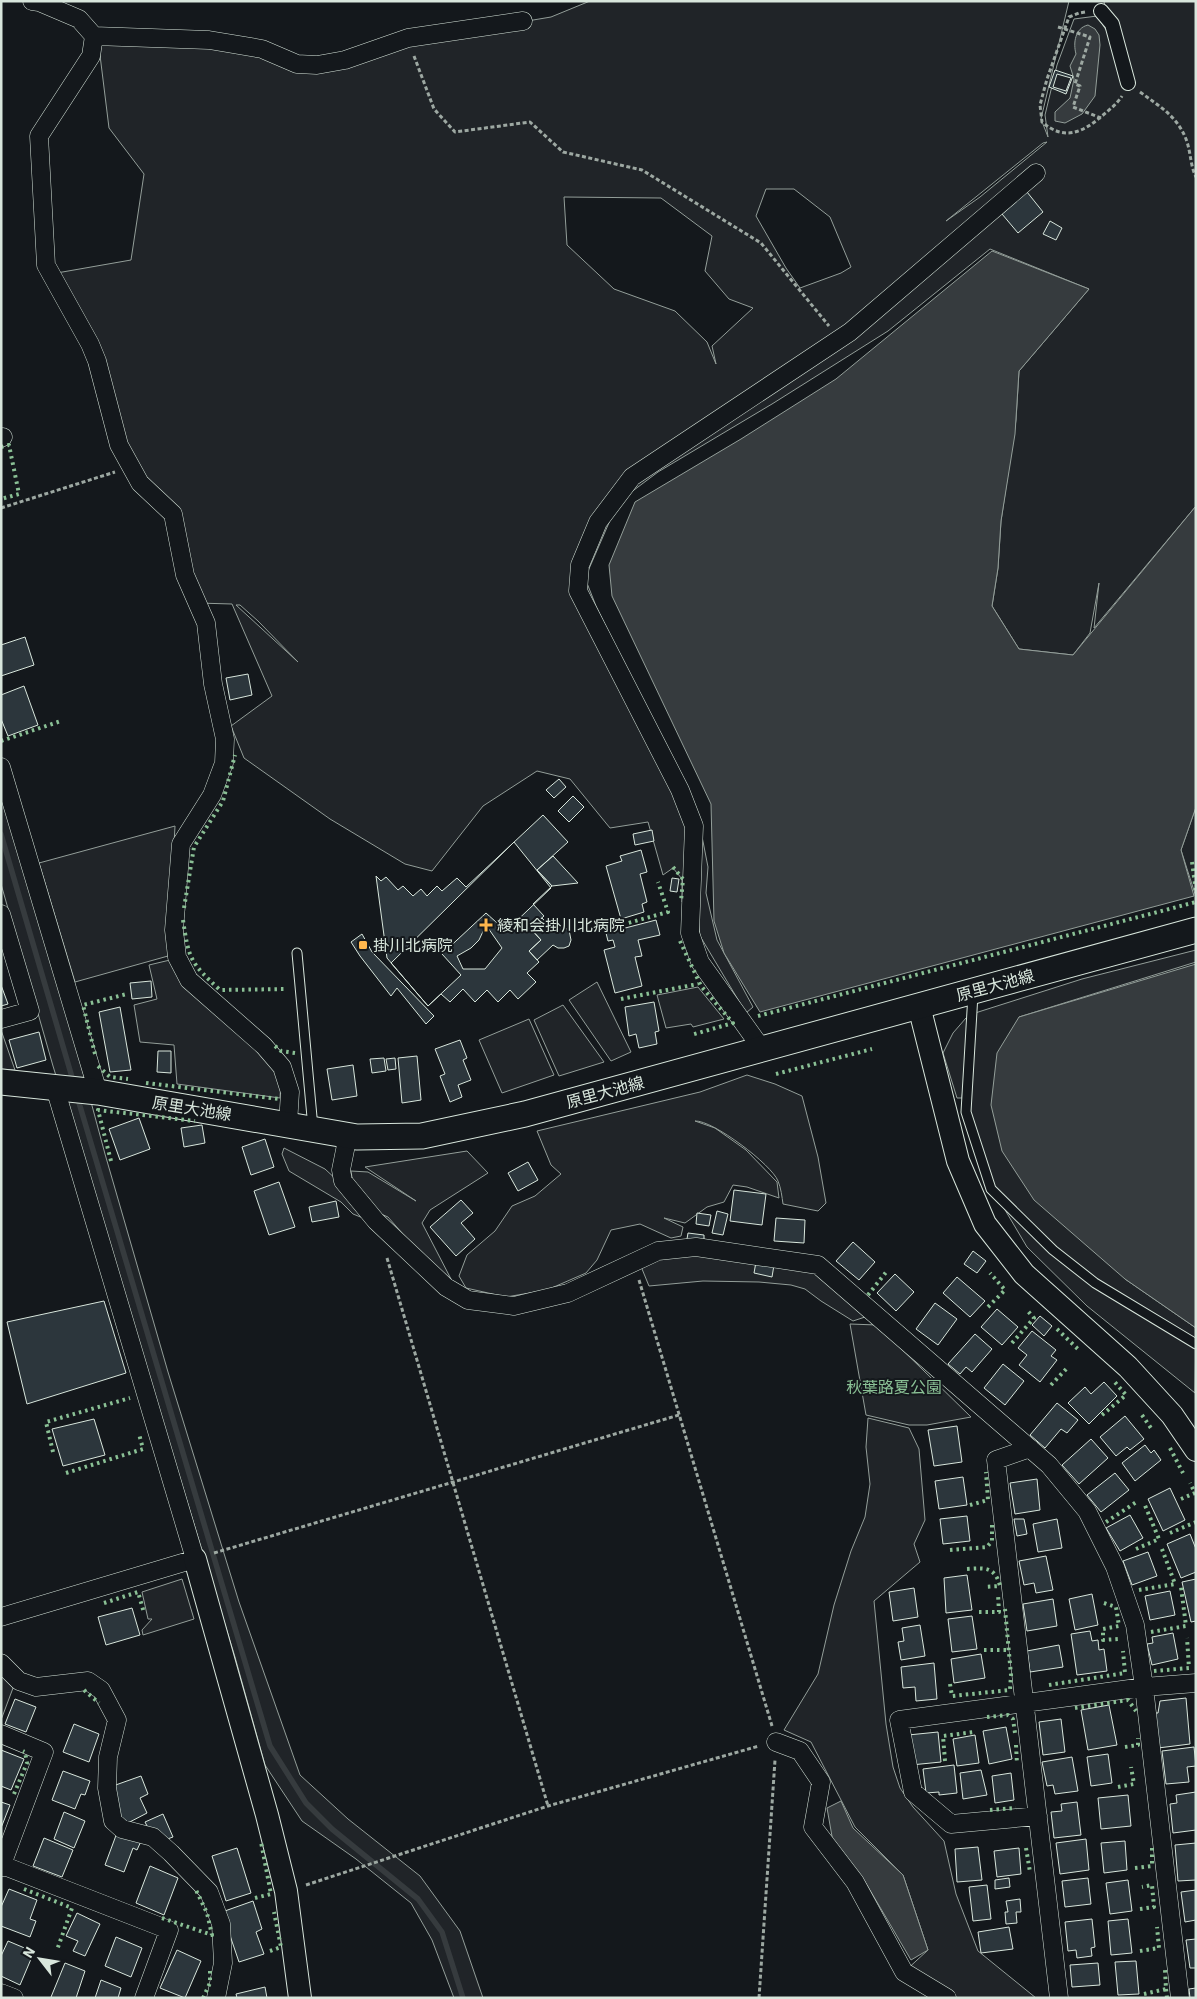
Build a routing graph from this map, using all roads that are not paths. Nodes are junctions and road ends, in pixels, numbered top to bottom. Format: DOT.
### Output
graph roads {
  1 [pos="32,1"];
  2 [pos="1101,11"];
  3 [pos="523,21"];
  4 [pos="94,36"];
  5 [pos="1128,83"];
  6 [pos="1036,172"];
  7 [pos="1,767"];
  8 [pos="1,914"];
  9 [pos="1196,930"];
  10 [pos="297,953"];
  11 [pos="974,991"];
  12 [pos="919,1006"];
  13 [pos="1,1019"];
  14 [pos="762,1049"];
  15 [pos="1,1082"];
  16 [pos="59,1088"];
  17 [pos="95,1092"];
  18 [pos="288,1124"];
  19 [pos="313,1129"];
  20 [pos="348,1135"];
  21 [pos="1196,1344"];
  22 [pos="1030,1448"];
  23 [pos="1196,1450"];
  24 [pos="204,1556"];
  25 [pos="1,1617"];
  26 [pos="1,1663"];
  27 [pos="1196,1683"];
  28 [pos="1144,1687"];
  29 [pos="1025,1703"];
  30 [pos="1,1734"];
  31 [pos="776,1742"];
  32 [pos="1038,1816"];
  33 [pos="2,1866"];
  34 [pos="1,1993"];
  35 [pos="14,1998"];
  36 [pos="144,1998"];
  37 [pos="216,1998"];
  38 [pos="300,1998"];
  39 [pos="947,1998"];
  40 [pos="1059,1998"];
  41 [pos="1180,1998"];
  1 -- 4 [label="street"];
  2 -- 5 [label="street"];
  3 -- 4 [label="street"];
  4 -- 18 [label="street"];
  6 -- 14 [label="street"];
  7 -- 17 [label="street"];
  8 -- 13 [label="street"];
  9 -- 11 [label="main road, 原里大池線"];
  10 -- 19 [label="lane"];
  11 -- 12 [label="main road, 原里大池線"];
  11 -- 21 [label="lane"];
  12 -- 14 [label="main road, 原里大池線"];
  12 -- 23 [label="street"];
  14 -- 20 [label="main road, 原里大池線"];
  15 -- 16 [label="main road, 原里大池線"];
  16 -- 17 [label="main road, 原里大池線"];
  16 -- 24 [label="street"];
  17 -- 18 [label="main road, 原里大池線"];
  18 -- 19 [label="main road, 原里大池線"];
  19 -- 20 [label="main road, 原里大池線"];
  20 -- 22 [label="street"];
  22 -- 28 [label="street"];
  22 -- 29 [label="street"];
  24 -- 25 [label="street"];
  24 -- 38 [label="street"];
  26 -- 37 [label="street"];
  27 -- 28 [label="street"];
  28 -- 29 [label="street"];
  28 -- 41 [label="street"];
  29 -- 32 [label="street"];
  29 -- 32 [label="street"];
  30 -- 33 [label="street"];
  31 -- 39 [label="street"];
  32 -- 40 [label="street"];
  33 -- 36 [label="street"];
  34 -- 35 [label="street"];
}
